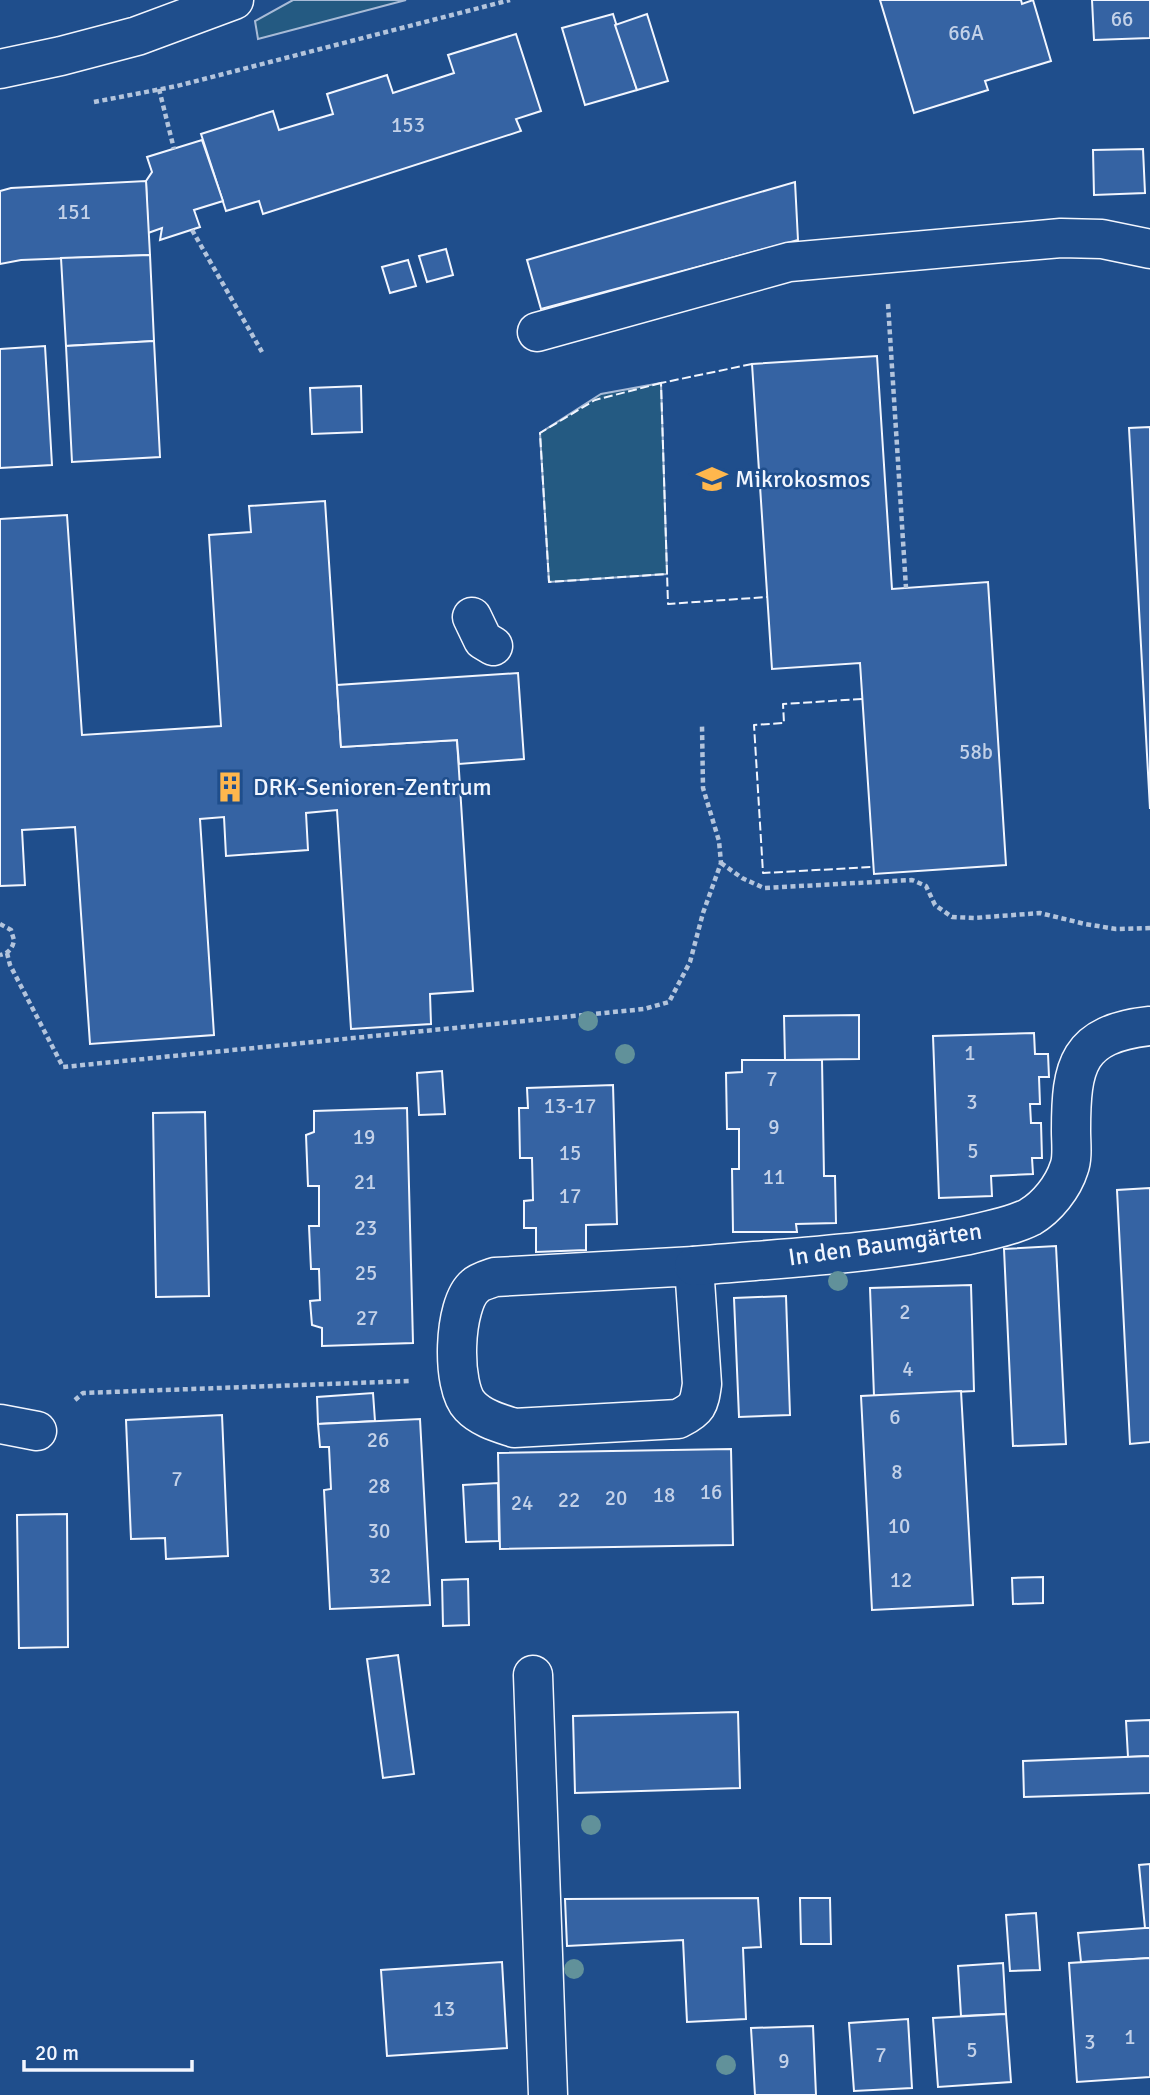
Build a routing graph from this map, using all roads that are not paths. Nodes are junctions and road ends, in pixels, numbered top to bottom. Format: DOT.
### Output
graph roads {
  1 [pos="234,0"];
  2 [pos="0,69"];
  3 [pos="1150,249"];
  4 [pos="537,332"];
  5 [pos="1150,1027"];
  6 [pos="694,1266"];
  7 [pos="0,1424"];
  8 [pos="37,1431"];
  9 [pos="533,1675"];
  10 [pos="548,2095"];
  1 -- 2 [label="street"];
  3 -- 4 [label="street"];
  5 -- 6 [label="street, In den Baumgärten"];
  6 -- 6 [label="street, In den Baumgärten"];
  7 -- 8 [label="street"];
  9 -- 10 [label="street"];
}
